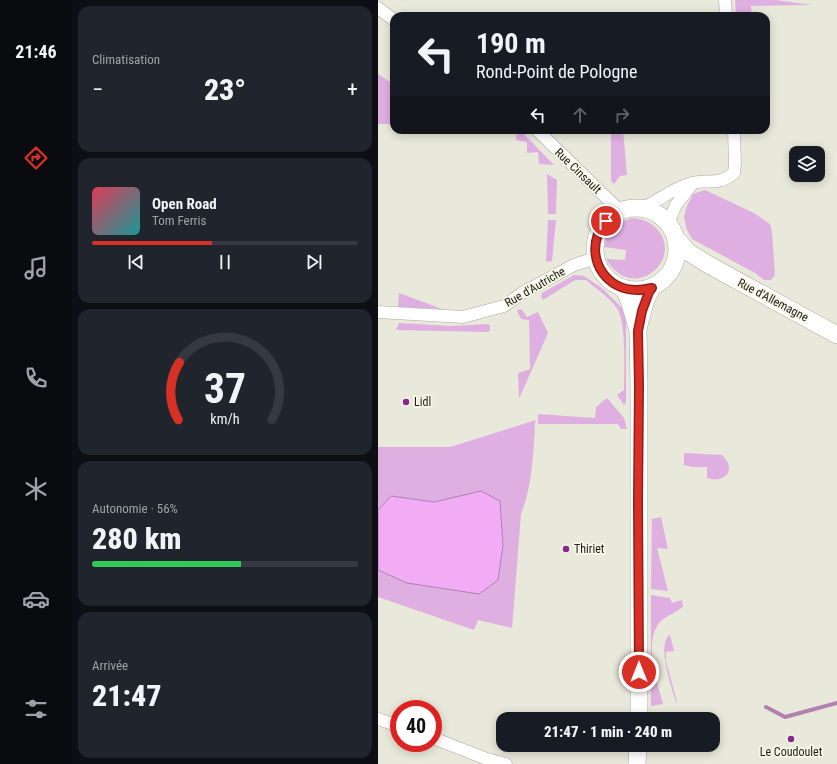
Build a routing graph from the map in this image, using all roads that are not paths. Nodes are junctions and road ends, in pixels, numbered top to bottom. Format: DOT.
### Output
graph roads {
  1 [pos="725,0"];
  2 [pos="378,8"];
  3 [pos="726,12"];
  4 [pos="390,17"];
  5 [pos="541,134"];
  6 [pos="734,134"];
  7 [pos="692,183"];
  8 [pos="642,208"];
  9 [pos="620,211"];
  10 [pos="668,223"];
  11 [pos="676,238"];
  12 [pos="595,258"];
  13 [pos="709,265"];
  14 [pos="674,268"];
  15 [pos="652,288"];
  16 [pos="624,289"];
  17 [pos="378,312"];
  18 [pos="638,331"];
  19 [pos="837,335"];
  20 [pos="638,712"];
  21 [pos="378,719"];
  22 [pos="390,723"];
  23 [pos="442,742"];
  24 [pos="638,752"];
  25 [pos="506,764"];
  26 [pos="637,764"];
  1 -- 3 [label="street"];
  2 -- 4 [label="street"];
  5 -- 9 [label="street, Rue Cinsault"];
  6 -- 7 [label="street"];
  7 -- 8 [label="street"];
  7 -- 10 [label="street"];
  8 -- 9 [label="street"];
  8 -- 10 [label="street"];
  9 -- 12 [label="street"];
  10 -- 11 [label="street"];
  11 -- 13 [label="street, Rue d'Allemagne"];
  11 -- 14 [label="street"];
  12 -- 16 [label="street"];
  12 -- 17 [label="street, Rue d'Autriche"];
  13 -- 14 [label="street"];
  13 -- 19 [label="street, Rue d'Allemagne"];
  14 -- 15 [label="street"];
  15 -- 16 [label="street"];
  15 -- 18 [label="street"];
  16 -- 18 [label="street"];
  18 -- 20 [label="street"];
  21 -- 22 [label="street"];
  23 -- 25 [label="street"];
  24 -- 26 [label="street"];
}
